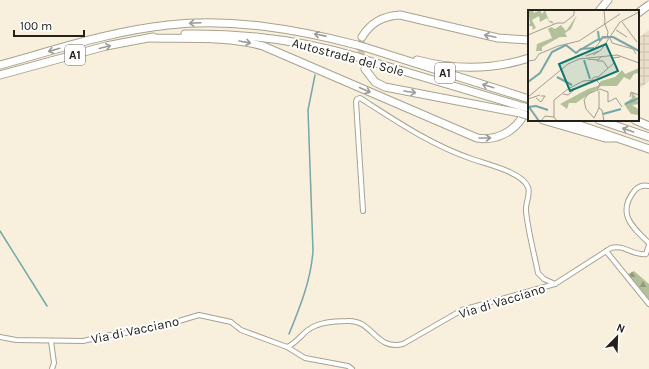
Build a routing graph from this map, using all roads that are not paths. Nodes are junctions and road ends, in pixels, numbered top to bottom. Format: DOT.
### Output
graph roads {
  1 [pos="608,0"];
  2 [pos="649,5"];
  3 [pos="599,10"];
  4 [pos="639,12"];
  5 [pos="362,37"];
  6 [pos="150,38"];
  7 [pos="528,40"];
  8 [pos="361,46"];
  9 [pos="528,58"];
  10 [pos="0,65"];
  11 [pos="365,69"];
  12 [pos="0,76"];
  13 [pos="527,98"];
  14 [pos="525,113"];
  15 [pos="546,121"];
  16 [pos="568,121"];
  17 [pos="602,121"];
  18 [pos="637,121"];
  19 [pos="649,126"];
  20 [pos="649,137"];
  21 [pos="619,138"];
  22 [pos="649,149"];
  23 [pos="649,186"];
  24 [pos="363,211"];
  25 [pos="649,244"];
  26 [pos="606,251"];
  27 [pos="555,284"];
  28 [pos="649,304"];
  29 [pos="0,337"];
  30 [pos="51,341"];
  31 [pos="287,347"];
  32 [pos="52,369"];
  33 [pos="352,369"];
  1 -- 3 [label="highway"];
  2 -- 4 [label="highway"];
  7 -- 5 [label="highway, one-way"];
  12 -- 6 [label="highway, Autostrada del Sole / A1, one-way"];
  6 -- 14 [label="highway, Autostrada del Sole / A1, bridge"];
  6 -- 14 [label="highway, one-way"];
  8 -- 9 [label="highway"];
  8 -- 10 [label="highway, Autostrada del Sole / A1, one-way"];
  13 -- 8 [label="highway, Autostrada del Sole / A1, one-way"];
  11 -- 14 [label="highway, one-way"];
  15 -- 21 [label="highway"];
  16 -- 21 [label="highway"];
  20 -- 17 [label="highway, one-way"];
  18 -- 19 [label="highway"];
  21 -- 22 [label="highway"];
  23 -- 25 [label="street, Via di Vacciano"];
  24 -- 27 [label="street"];
  25 -- 26 [label="street, Via di Vacciano"];
  26 -- 27 [label="street, Via di Vacciano"];
  26 -- 28 [label="street"];
  27 -- 31 [label="street, Via di Vacciano"];
  29 -- 30 [label="street, Via di Vacciano"];
  30 -- 31 [label="street, Via di Vacciano"];
  30 -- 32 [label="street"];
  31 -- 33 [label="street, Via di Vacciano"];
}
